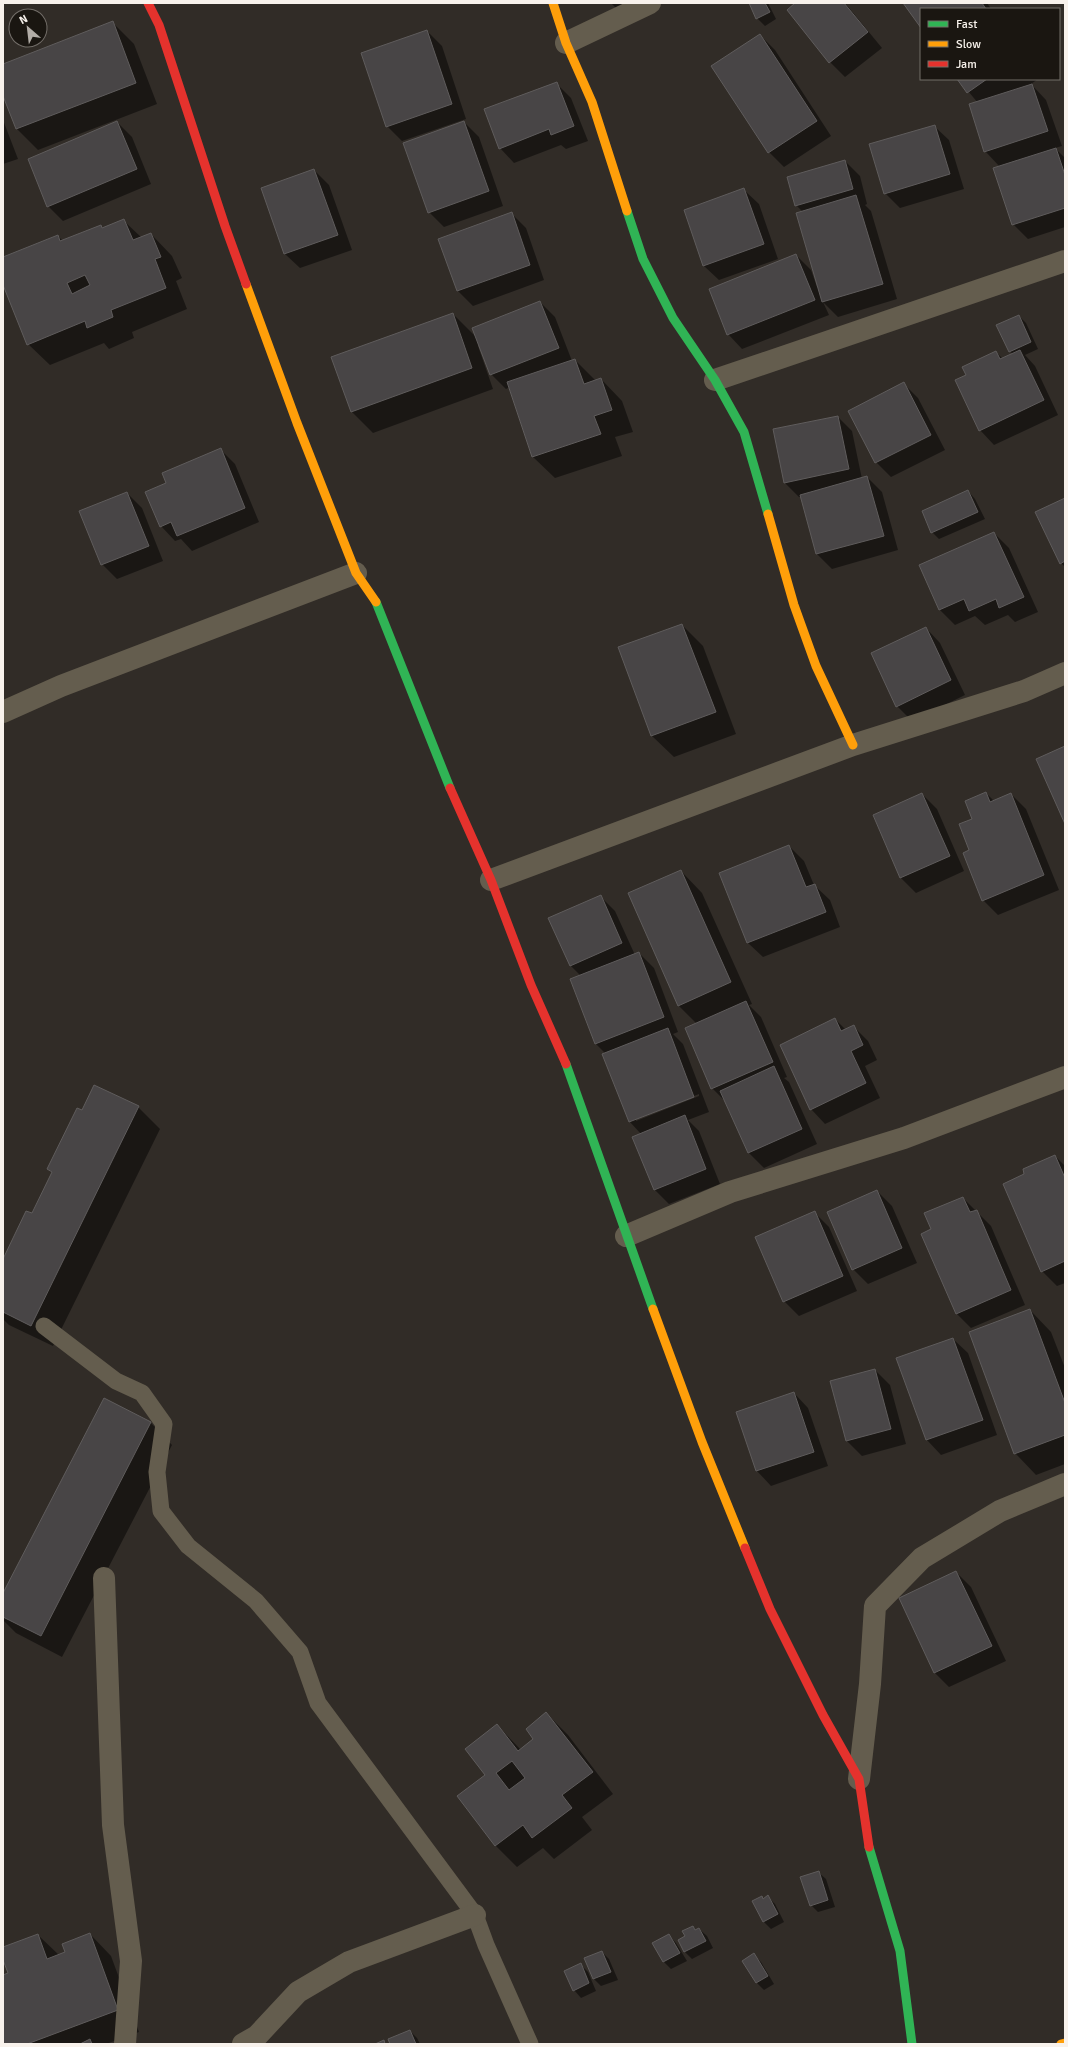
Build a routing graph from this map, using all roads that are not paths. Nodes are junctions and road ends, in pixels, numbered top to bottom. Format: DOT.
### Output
graph roads {
  1 [pos="148,3"];
  2 [pos="553,3"];
  3 [pos="650,3"];
  4 [pos="566,43"];
  5 [pos="1065,261"];
  6 [pos="715,380"];
  7 [pos="356,573"];
  8 [pos="1065,673"];
  9 [pos="3,712"];
  10 [pos="853,745"];
  11 [pos="491,880"];
  12 [pos="1065,1077"];
  13 [pos="626,1236"];
  14 [pos="44,1326"];
  15 [pos="1065,1484"];
  16 [pos="104,1578"];
  17 [pos="859,1779"];
  18 [pos="475,1915"];
  19 [pos="1065,2043"];
  20 [pos="125,2044"];
  21 [pos="243,2044"];
  22 [pos="530,2044"];
  23 [pos="912,2044"];
  24 [pos="1061,2044"];
  1 -- 7 [label="street"];
  2 -- 4 [label="street"];
  3 -- 4 [label="street"];
  4 -- 6 [label="street"];
  5 -- 6 [label="street"];
  6 -- 10 [label="street"];
  7 -- 9 [label="street"];
  7 -- 11 [label="street"];
  8 -- 10 [label="street"];
  10 -- 11 [label="street"];
  11 -- 13 [label="street"];
  12 -- 13 [label="street"];
  13 -- 17 [label="street"];
  14 -- 18 [label="lane"];
  15 -- 17 [label="street"];
  16 -- 20 [label="street"];
  17 -- 23 [label="street"];
  18 -- 21 [label="street"];
  18 -- 22 [label="lane"];
  19 -- 24 [label="street"];
}
